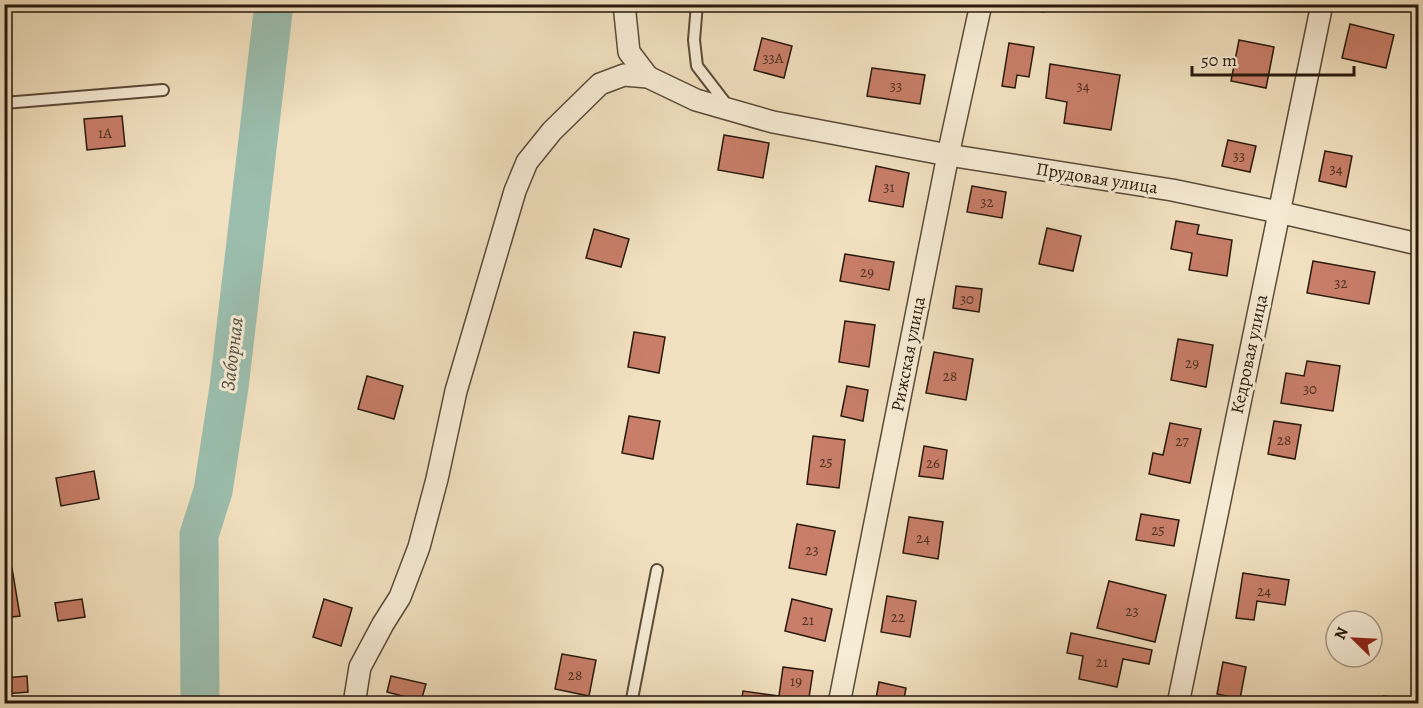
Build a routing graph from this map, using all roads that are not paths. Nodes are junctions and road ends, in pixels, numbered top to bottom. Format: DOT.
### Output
graph roads {
  1 [pos="624,4"];
  2 [pos="697,4"];
  3 [pos="981,4"];
  4 [pos="1322,4"];
  5 [pos="648,77"];
  6 [pos="163,90"];
  7 [pos="4,103"];
  8 [pos="732,110"];
  9 [pos="948,155"];
  10 [pos="1278,212"];
  11 [pos="1419,244"];
  12 [pos="657,570"];
  13 [pos="354,704"];
  14 [pos="631,704"];
  15 [pos="839,704"];
  16 [pos="1178,704"];
  1 -- 5 [label="street"];
  2 -- 8 [label="lane"];
  3 -- 9 [label="street, Рижская улица"];
  4 -- 10 [label="street, Кедровая улица"];
  5 -- 8 [label="street, Прудовая улица"];
  5 -- 13 [label="street"];
  6 -- 7 [label="lane"];
  8 -- 9 [label="street, Прудовая улица"];
  9 -- 10 [label="street, Прудовая улица"];
  9 -- 15 [label="street, Рижская улица"];
  10 -- 11 [label="street, Прудовая улица"];
  10 -- 16 [label="street, Кедровая улица"];
  12 -- 14 [label="lane"];
}
